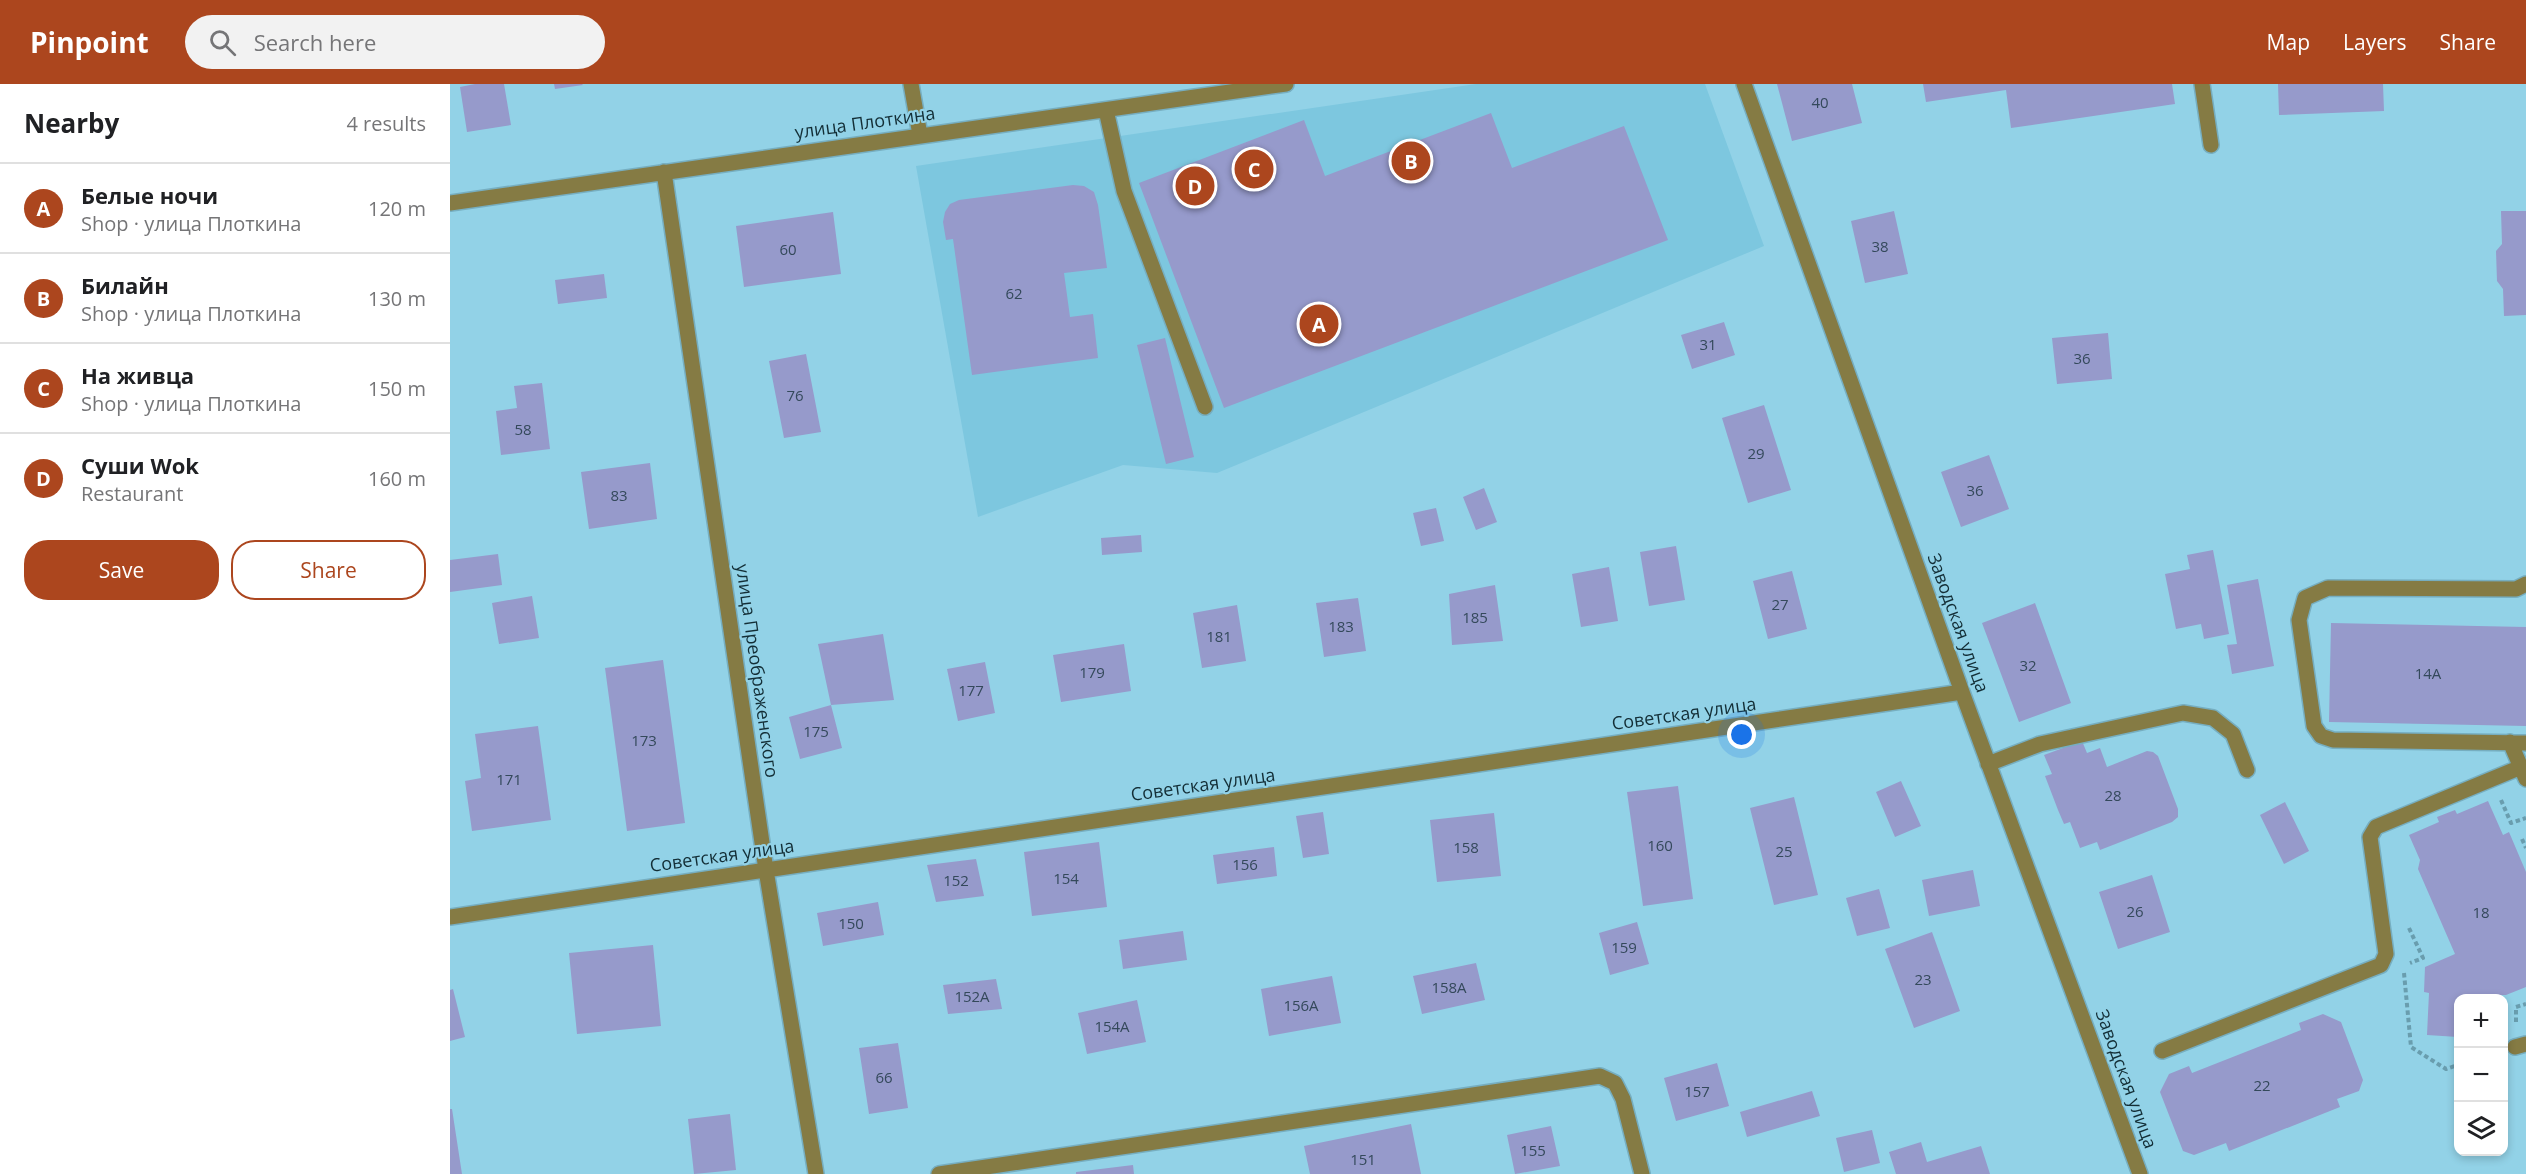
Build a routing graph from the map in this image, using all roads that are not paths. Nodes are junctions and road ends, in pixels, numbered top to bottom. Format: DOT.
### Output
graph roads {
  1 [pos="911,84"];
  2 [pos="1286,84"];
  3 [pos="1744,84"];
  4 [pos="2202,84"];
  5 [pos="1106,110"];
  6 [pos="920,135"];
  7 [pos="2211,145"];
  8 [pos="664,172"];
  9 [pos="450,203"];
  10 [pos="1205,407"];
  11 [pos="2526,584"];
  12 [pos="1962,692"];
  13 [pos="2510,742"];
  14 [pos="2526,742"];
  15 [pos="1988,764"];
  16 [pos="2247,770"];
  17 [pos="2523,773"];
  18 [pos="766,870"];
  19 [pos="450,917"];
  20 [pos="2162,1051"];
  21 [pos="816,1174"];
  22 [pos="939,1174"];
  23 [pos="1642,1174"];
  24 [pos="2140,1174"];
  1 -- 6 [label="street"];
  2 -- 5 [label="street, улица Плоткина"];
  3 -- 12 [label="street, Заводская улица"];
  4 -- 7 [label="street"];
  5 -- 6 [label="street, улица Плоткина"];
  5 -- 10 [label="street"];
  6 -- 8 [label="street, улица Плоткина"];
  8 -- 9 [label="street, улица Плоткина"];
  8 -- 18 [label="street, улица Преображенского"];
  11 -- 13 [label="street"];
  12 -- 15 [label="street, Заводская улица"];
  12 -- 18 [label="street, Советская улица"];
  13 -- 14 [label="street"];
  13 -- 17 [label="street"];
  15 -- 16 [label="street"];
  15 -- 24 [label="street, Заводская улица"];
  17 -- 20 [label="street"];
  18 -- 19 [label="street, Советская улица"];
  18 -- 21 [label="street, улица Преображенского"];
  22 -- 23 [label="street"];
}
